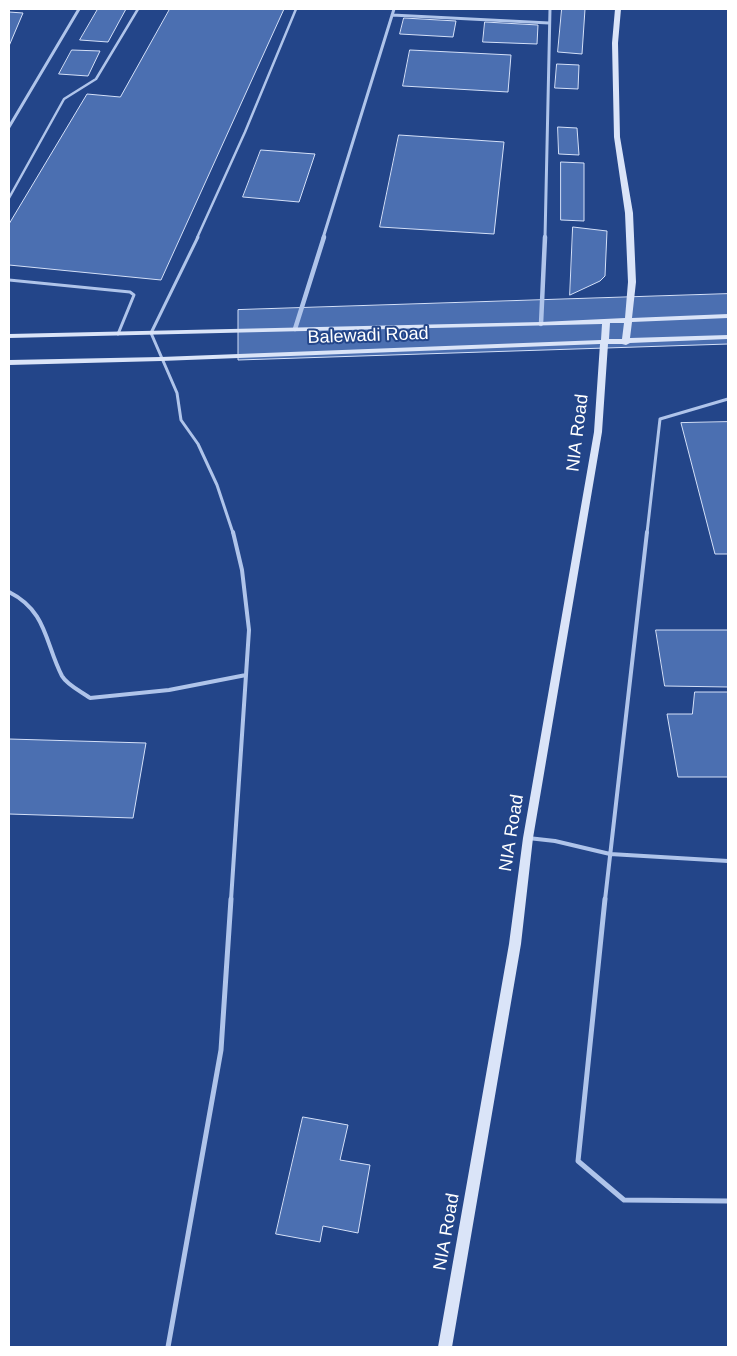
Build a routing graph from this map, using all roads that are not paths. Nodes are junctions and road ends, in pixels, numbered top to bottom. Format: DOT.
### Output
graph roads {
  1 [pos="79,9"];
  2 [pos="138,9"];
  3 [pos="296,9"];
  4 [pos="394,9"];
  5 [pos="550,9"];
  6 [pos="618,9"];
  7 [pos="392,15"];
  8 [pos="549,23"];
  9 [pos="9,127"];
  10 [pos="9,198"];
  11 [pos="9,280"];
  12 [pos="728,316"];
  13 [pos="629,321"];
  14 [pos="606,322"];
  15 [pos="541,324"];
  16 [pos="294,329"];
  17 [pos="151,333"];
  18 [pos="118,334"];
  19 [pos="9,336"];
  20 [pos="728,337"];
  21 [pos="626,342"];
  22 [pos="604,343"];
  23 [pos="161,360"];
  24 [pos="9,362"];
  25 [pos="728,399"];
  26 [pos="9,592"];
  27 [pos="246,675"];
  28 [pos="528,838"];
  29 [pos="610,854"];
  30 [pos="728,860"];
  31 [pos="728,1201"];
  32 [pos="168,1347"];
  33 [pos="445,1347"];
  1 -- 9 [label="street"];
  2 -- 10 [label="lane"];
  3 -- 17 [label="lane"];
  4 -- 7 [label="street"];
  5 -- 8 [label="street"];
  6 -- 13 [label="street"];
  7 -- 8 [label="street"];
  7 -- 16 [label="street"];
  8 -- 15 [label="street"];
  11 -- 18 [label="lane"];
  12 -- 13 [label="street, Balewadi Road"];
  13 -- 14 [label="street, Balewadi Road"];
  13 -- 21 [label="street"];
  14 -- 15 [label="street, Balewadi Road"];
  14 -- 22 [label="street, NIA Road"];
  15 -- 16 [label="street, Balewadi Road"];
  16 -- 17 [label="street, Balewadi Road"];
  17 -- 18 [label="street, Balewadi Road"];
  17 -- 23 [label="lane"];
  18 -- 19 [label="street, Balewadi Road"];
  20 -- 21 [label="street, Balewadi Road"];
  21 -- 22 [label="street, Balewadi Road"];
  22 -- 23 [label="street, Balewadi Road"];
  22 -- 28 [label="street, NIA Road"];
  23 -- 24 [label="street, Balewadi Road"];
  23 -- 27 [label="lane"];
  25 -- 29 [label="lane"];
  26 -- 27 [label="lane"];
  27 -- 32 [label="lane"];
  28 -- 29 [label="lane"];
  28 -- 33 [label="street, NIA Road"];
  29 -- 30 [label="lane"];
  29 -- 31 [label="lane"];
}
